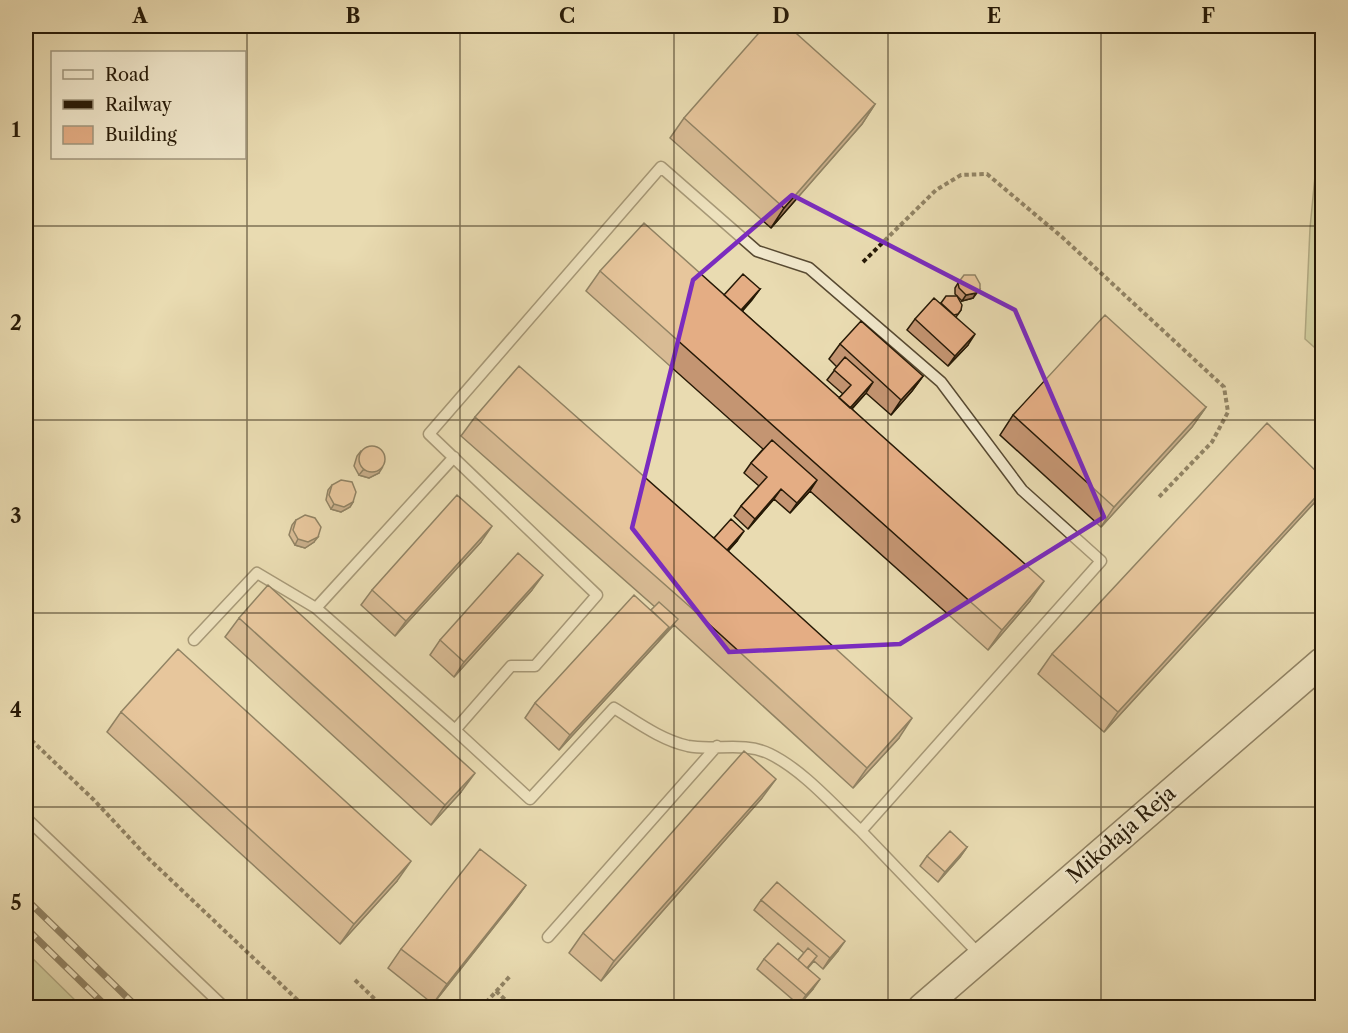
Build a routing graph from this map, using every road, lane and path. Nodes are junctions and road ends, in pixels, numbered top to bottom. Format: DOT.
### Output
graph roads {
  1 [pos="863,262"];
  2 [pos="454,457"];
  3 [pos="1159,497"];
  4 [pos="316,608"];
  5 [pos="194,640"];
  6 [pos="1323,662"];
  7 [pos="455,730"];
  8 [pos="26,735"];
  9 [pos="717,746"];
  10 [pos="26,818"];
  11 [pos="861,831"];
  12 [pos="548,937"];
  13 [pos="980,955"];
  14 [pos="511,975"];
  15 [pos="355,980"];
  16 [pos="496,992"];
  17 [pos="225,1008"];
  18 [pos="306,1008"];
  19 [pos="384,1008"];
  20 [pos="481,1008"];
  21 [pos="513,1008"];
  22 [pos="922,1008"];
  1 -- 3 [label="path"];
  2 -- 4 [label="lane"];
  2 -- 7 [label="lane"];
  2 -- 11 [label="lane"];
  4 -- 5 [label="lane"];
  4 -- 7 [label="lane"];
  6 -- 13 [label="street, Mikołaja Reja"];
  7 -- 9 [label="lane"];
  8 -- 18 [label="path"];
  9 -- 11 [label="lane"];
  9 -- 12 [label="lane"];
  10 -- 17 [label="lane"];
  11 -- 13 [label="lane"];
  13 -- 22 [label="street, Mikołaja Reja"];
  14 -- 16 [label="path"];
  15 -- 19 [label="path"];
  16 -- 20 [label="path"];
  16 -- 21 [label="path"];
}
